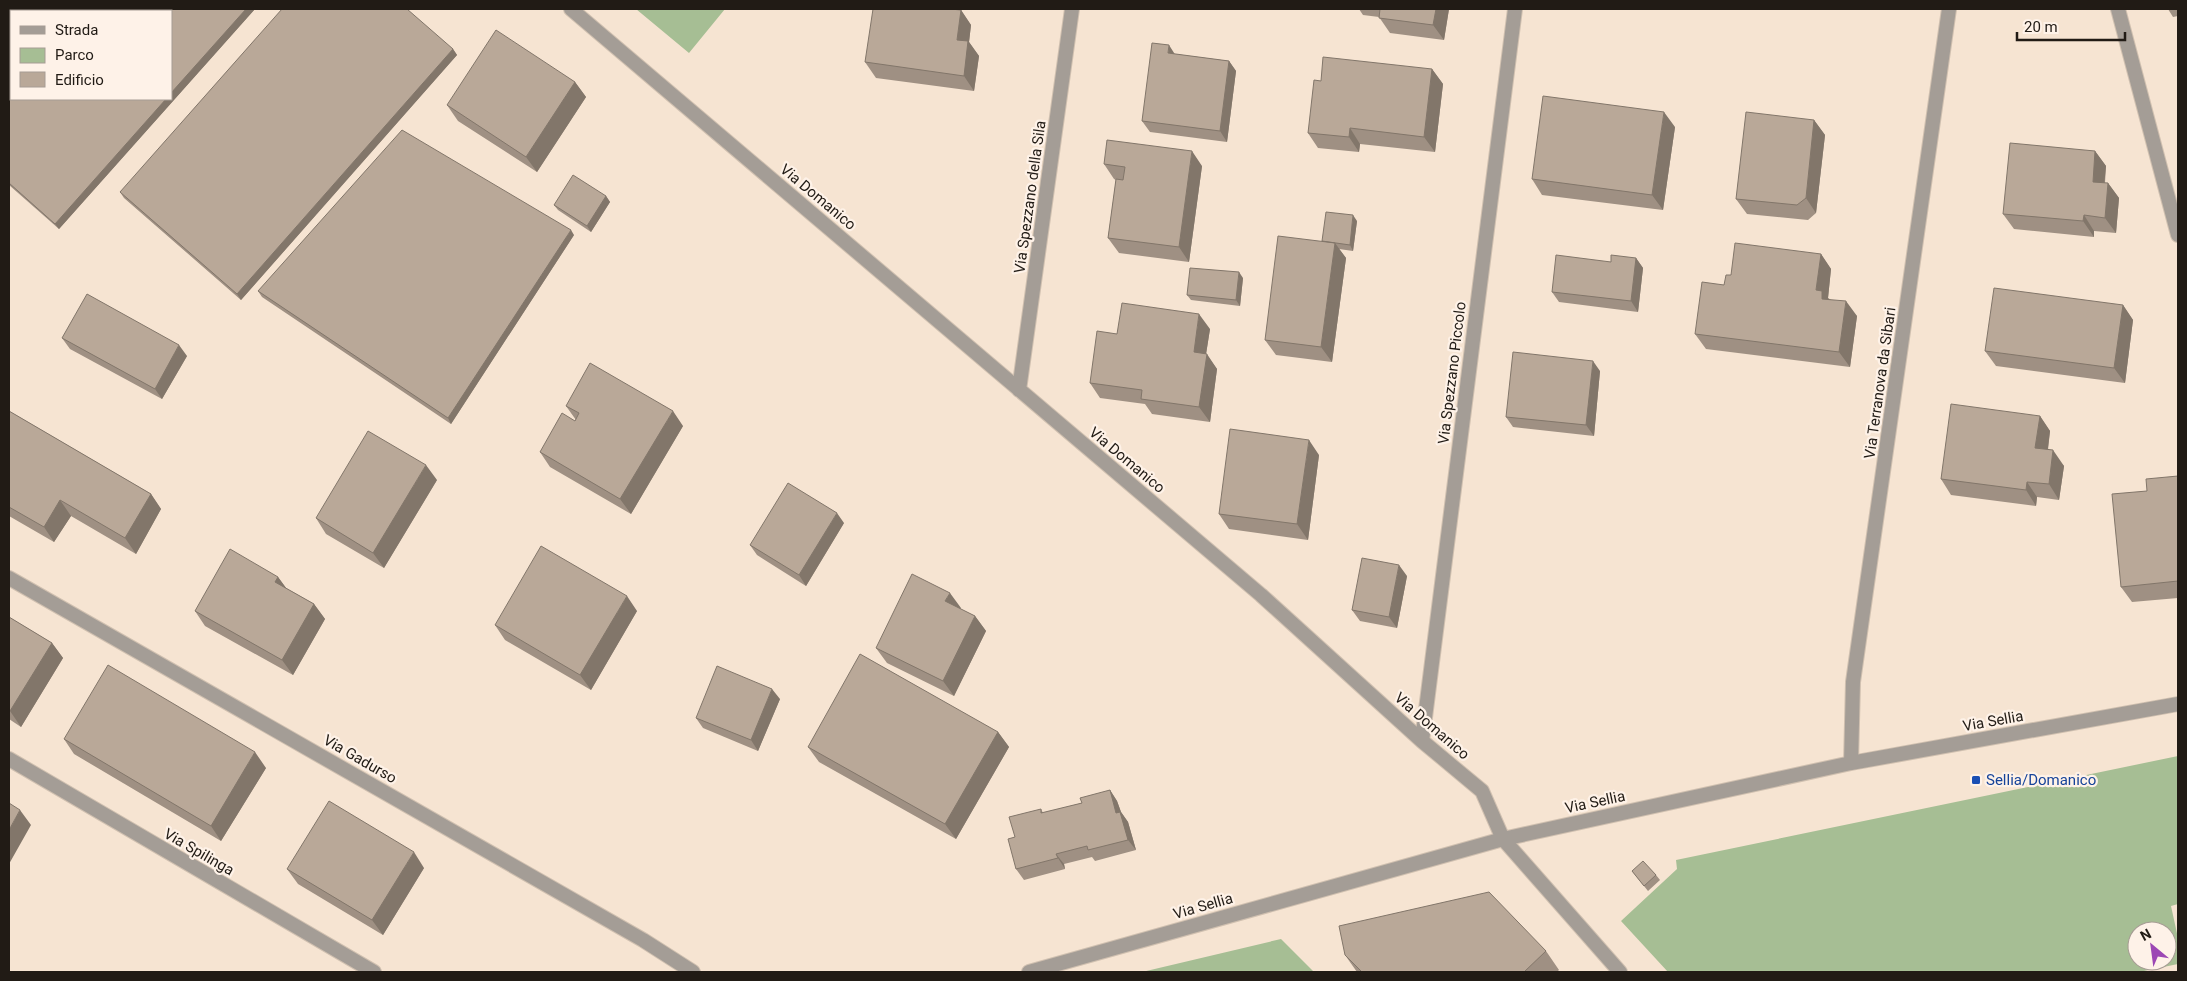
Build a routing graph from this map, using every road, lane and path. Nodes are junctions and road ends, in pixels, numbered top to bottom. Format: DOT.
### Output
graph roads {
  1 [pos="571,9"];
  2 [pos="1072,9"];
  3 [pos="1515,9"];
  4 [pos="1949,9"];
  5 [pos="2118,9"];
  6 [pos="2178,235"];
  7 [pos="1019,390"];
  8 [pos="9,578"];
  9 [pos="2178,704"];
  10 [pos="1422,741"];
  11 [pos="9,759"];
  12 [pos="1852,763"];
  13 [pos="1503,839"];
  14 [pos="374,972"];
  15 [pos="693,972"];
  16 [pos="1029,972"];
  17 [pos="1620,972"];
  1 -- 7 [label="street, Via Domanico"];
  2 -- 7 [label="street, Via Spezzano della Sila"];
  3 -- 10 [label="street, Via Spezzano Piccolo"];
  4 -- 12 [label="street, Via Terranova da Sibari"];
  5 -- 6 [label="street"];
  7 -- 10 [label="street, Via Domanico"];
  8 -- 15 [label="street, Via Gadurso"];
  9 -- 12 [label="street, Via Sellia"];
  10 -- 13 [label="street, Via Domanico"];
  11 -- 14 [label="street, Via Spilinga"];
  12 -- 13 [label="street, Via Sellia"];
  13 -- 16 [label="street, Via Sellia"];
  13 -- 17 [label="street, Via Domanico"];
}
